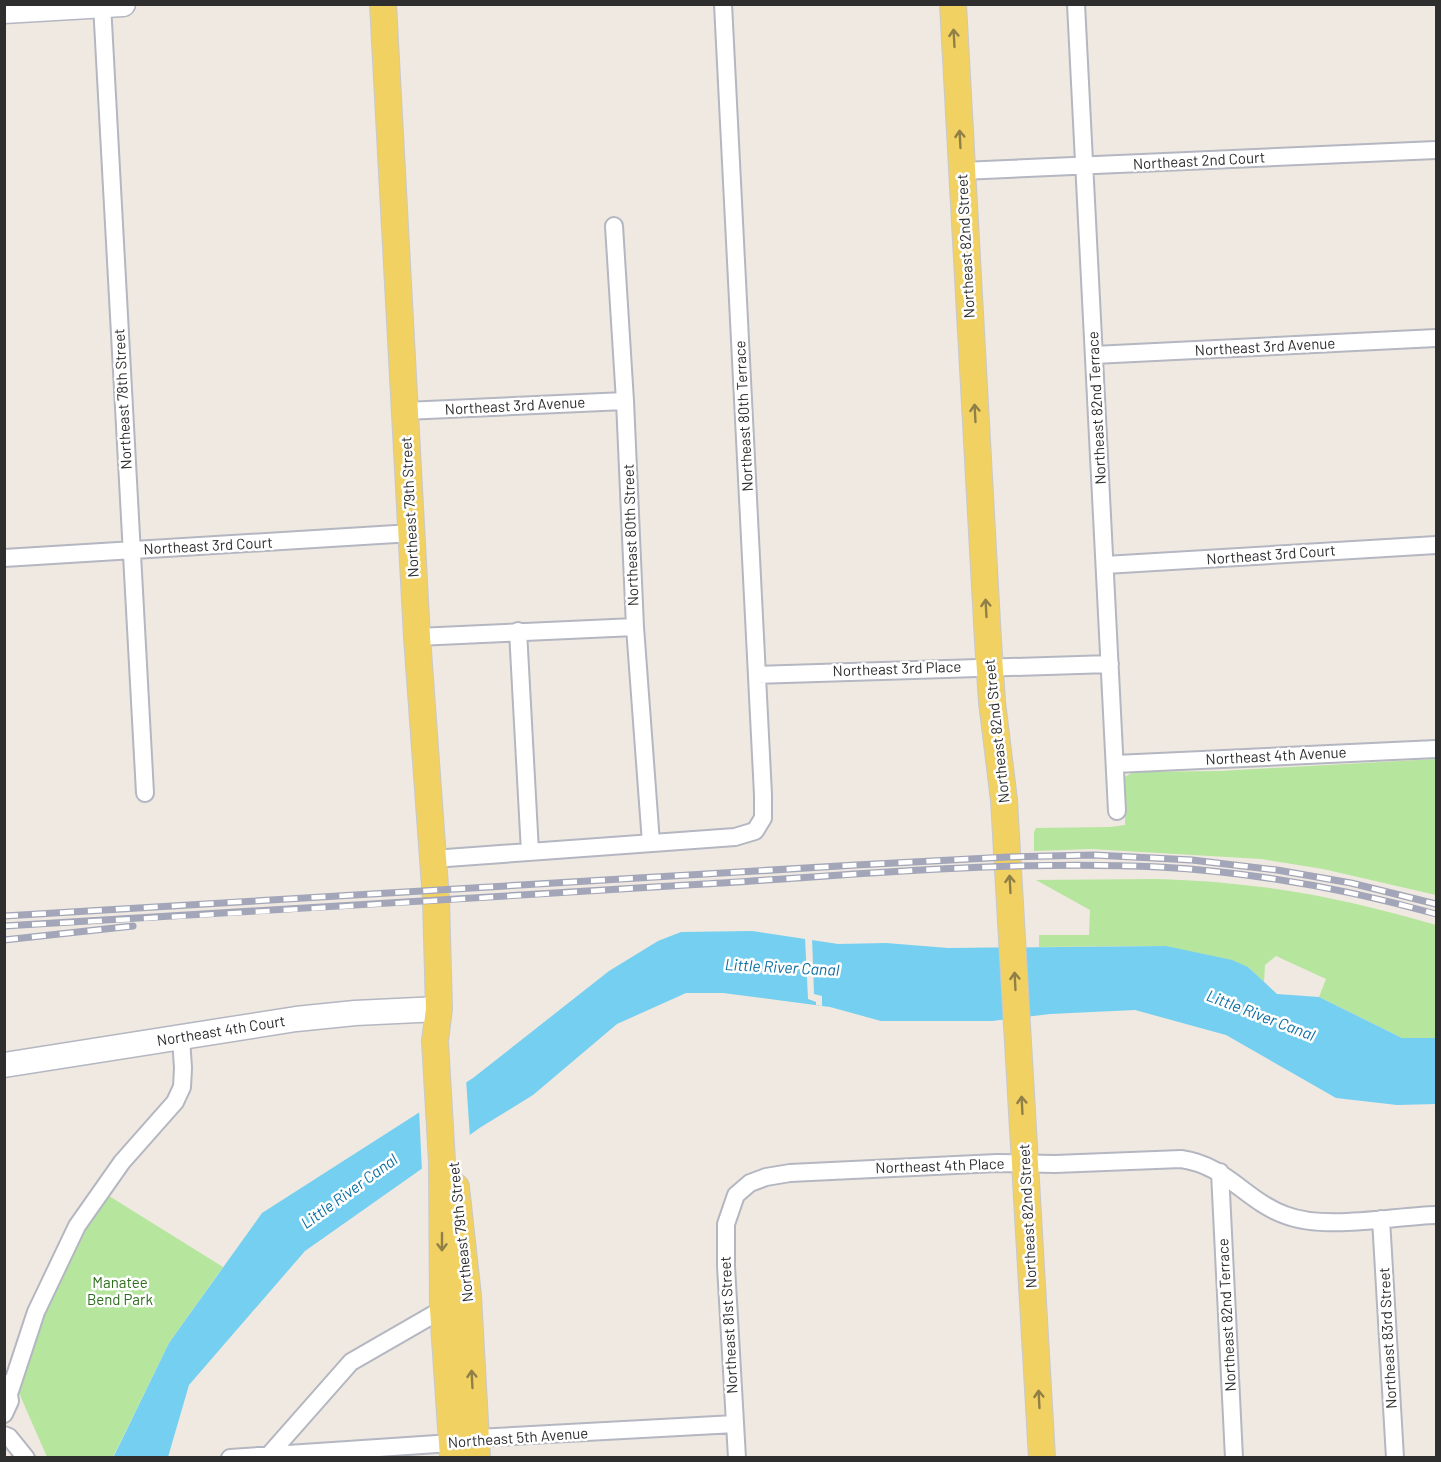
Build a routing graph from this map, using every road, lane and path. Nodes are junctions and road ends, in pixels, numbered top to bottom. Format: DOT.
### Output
graph roads {
  1 [pos="383,4"];
  2 [pos="723,4"];
  3 [pos="952,4"];
  4 [pos="1076,4"];
  5 [pos="109,5"];
  6 [pos="4,11"];
  7 [pos="1437,150"];
  8 [pos="1085,167"];
  9 [pos="962,171"];
  10 [pos="615,226"];
  11 [pos="1437,338"];
  12 [pos="1094,355"];
  13 [pos="625,401"];
  14 [pos="405,411"];
  15 [pos="411,532"];
  16 [pos="1437,545"];
  17 [pos="131,550"];
  18 [pos="4,558"];
  19 [pos="1105,566"];
  20 [pos="634,627"];
  21 [pos="518,631"];
  22 [pos="417,637"];
  23 [pos="1110,664"];
  24 [pos="990,667"];
  25 [pos="757,675"];
  26 [pos="1437,749"];
  27 [pos="1115,764"];
  28 [pos="145,793"];
  29 [pos="1117,812"];
  30 [pos="651,843"];
  31 [pos="530,852"];
  32 [pos="433,859"];
  33 [pos="439,1009"];
  34 [pos="181,1038"];
  35 [pos="4,1065"];
  36 [pos="447,1158"];
  37 [pos="1025,1164"];
  38 [pos="1220,1172"];
  39 [pos="736,1195"];
  40 [pos="1437,1215"];
  41 [pos="1381,1219"];
  42 [pos="443,1309"];
  43 [pos="23,1352"];
  44 [pos="4,1362"];
  45 [pos="7,1385"];
  46 [pos="6,1411"];
  47 [pos="735,1424"];
  48 [pos="7,1436"];
  49 [pos="464,1449"];
  50 [pos="269,1456"];
  51 [pos="26,1458"];
  52 [pos="230,1458"];
  53 [pos="737,1458"];
  54 [pos="1042,1458"];
  55 [pos="1234,1458"];
  56 [pos="1395,1458"];
  1 -- 14 [label="main road, Northeast 79th Street"];
  2 -- 25 [label="street, Northeast 80th Terrace"];
  9 -- 3 [label="main road, Northeast 82nd Street, one-way"];
  4 -- 8 [label="street, Northeast 82nd Terrace"];
  5 -- 6 [label="street"];
  5 -- 17 [label="street, Northeast 78th Street"];
  7 -- 8 [label="street, Northeast 2nd Court"];
  8 -- 9 [label="street, Northeast 2nd Court"];
  8 -- 12 [label="street, Northeast 82nd Terrace"];
  24 -- 9 [label="main road, Northeast 82nd Street, one-way"];
  10 -- 13 [label="street, Northeast 80th Street"];
  11 -- 12 [label="street, Northeast 3rd Avenue"];
  12 -- 19 [label="street, Northeast 82nd Terrace"];
  13 -- 14 [label="street, Northeast 3rd Avenue"];
  13 -- 20 [label="street, Northeast 80th Street"];
  14 -- 15 [label="main road, Northeast 79th Street"];
  15 -- 17 [label="street, Northeast 3rd Court"];
  15 -- 22 [label="main road, Northeast 79th Street"];
  16 -- 19 [label="street, Northeast 3rd Court"];
  17 -- 18 [label="street, Northeast 3rd Court"];
  17 -- 28 [label="street, Northeast 78th Street"];
  19 -- 23 [label="street, Northeast 82nd Terrace"];
  20 -- 21 [label="street"];
  20 -- 30 [label="street, Northeast 80th Street"];
  21 -- 22 [label="street"];
  21 -- 31 [label="street"];
  22 -- 32 [label="main road, Northeast 79th Street"];
  23 -- 24 [label="street, Northeast 3rd Place"];
  23 -- 27 [label="street, Northeast 82nd Terrace"];
  24 -- 25 [label="street, Northeast 3rd Place"];
  37 -- 24 [label="main road, Northeast 82nd Street, one-way"];
  25 -- 30 [label="street, Northeast 80th Terrace"];
  26 -- 27 [label="street, Northeast 4th Avenue"];
  27 -- 29 [label="street, Northeast 82nd Terrace"];
  30 -- 31 [label="street"];
  31 -- 32 [label="street"];
  32 -- 33 [label="main road, Northeast 79th Street"];
  33 -- 34 [label="street, Northeast 4th Court"];
  33 -- 36 [label="main road, Northeast 79th Street"];
  34 -- 35 [label="street, Northeast 4th Court"];
  34 -- 43 [label="street"];
  36 -- 42 [label="main road, Northeast 79th Street, one-way"];
  49 -- 36 [label="main road, Northeast 79th Street, one-way"];
  37 -- 38 [label="street, Northeast 4th Place"];
  37 -- 39 [label="street, Northeast 4th Place"];
  54 -- 37 [label="main road, Northeast 82nd Street, one-way"];
  38 -- 41 [label="street"];
  38 -- 55 [label="street, Northeast 82nd Terrace"];
  39 -- 47 [label="street, Northeast 81st Street"];
  40 -- 41 [label="street"];
  41 -- 56 [label="street, Northeast 83rd Street"];
  42 -- 49 [label="main road, Northeast 79th Street"];
  42 -- 50 [label="street"];
  43 -- 44 [label="street"];
  43 -- 45 [label="street"];
  45 -- 46 [label="street"];
  46 -- 48 [label="street"];
  47 -- 49 [label="street, Northeast 5th Avenue"];
  47 -- 53 [label="street, Northeast 81st Street"];
  48 -- 51 [label="street"];
  49 -- 50 [label="street, Northeast 5th Avenue"];
  50 -- 52 [label="street, Northeast 5th Avenue"];
}
